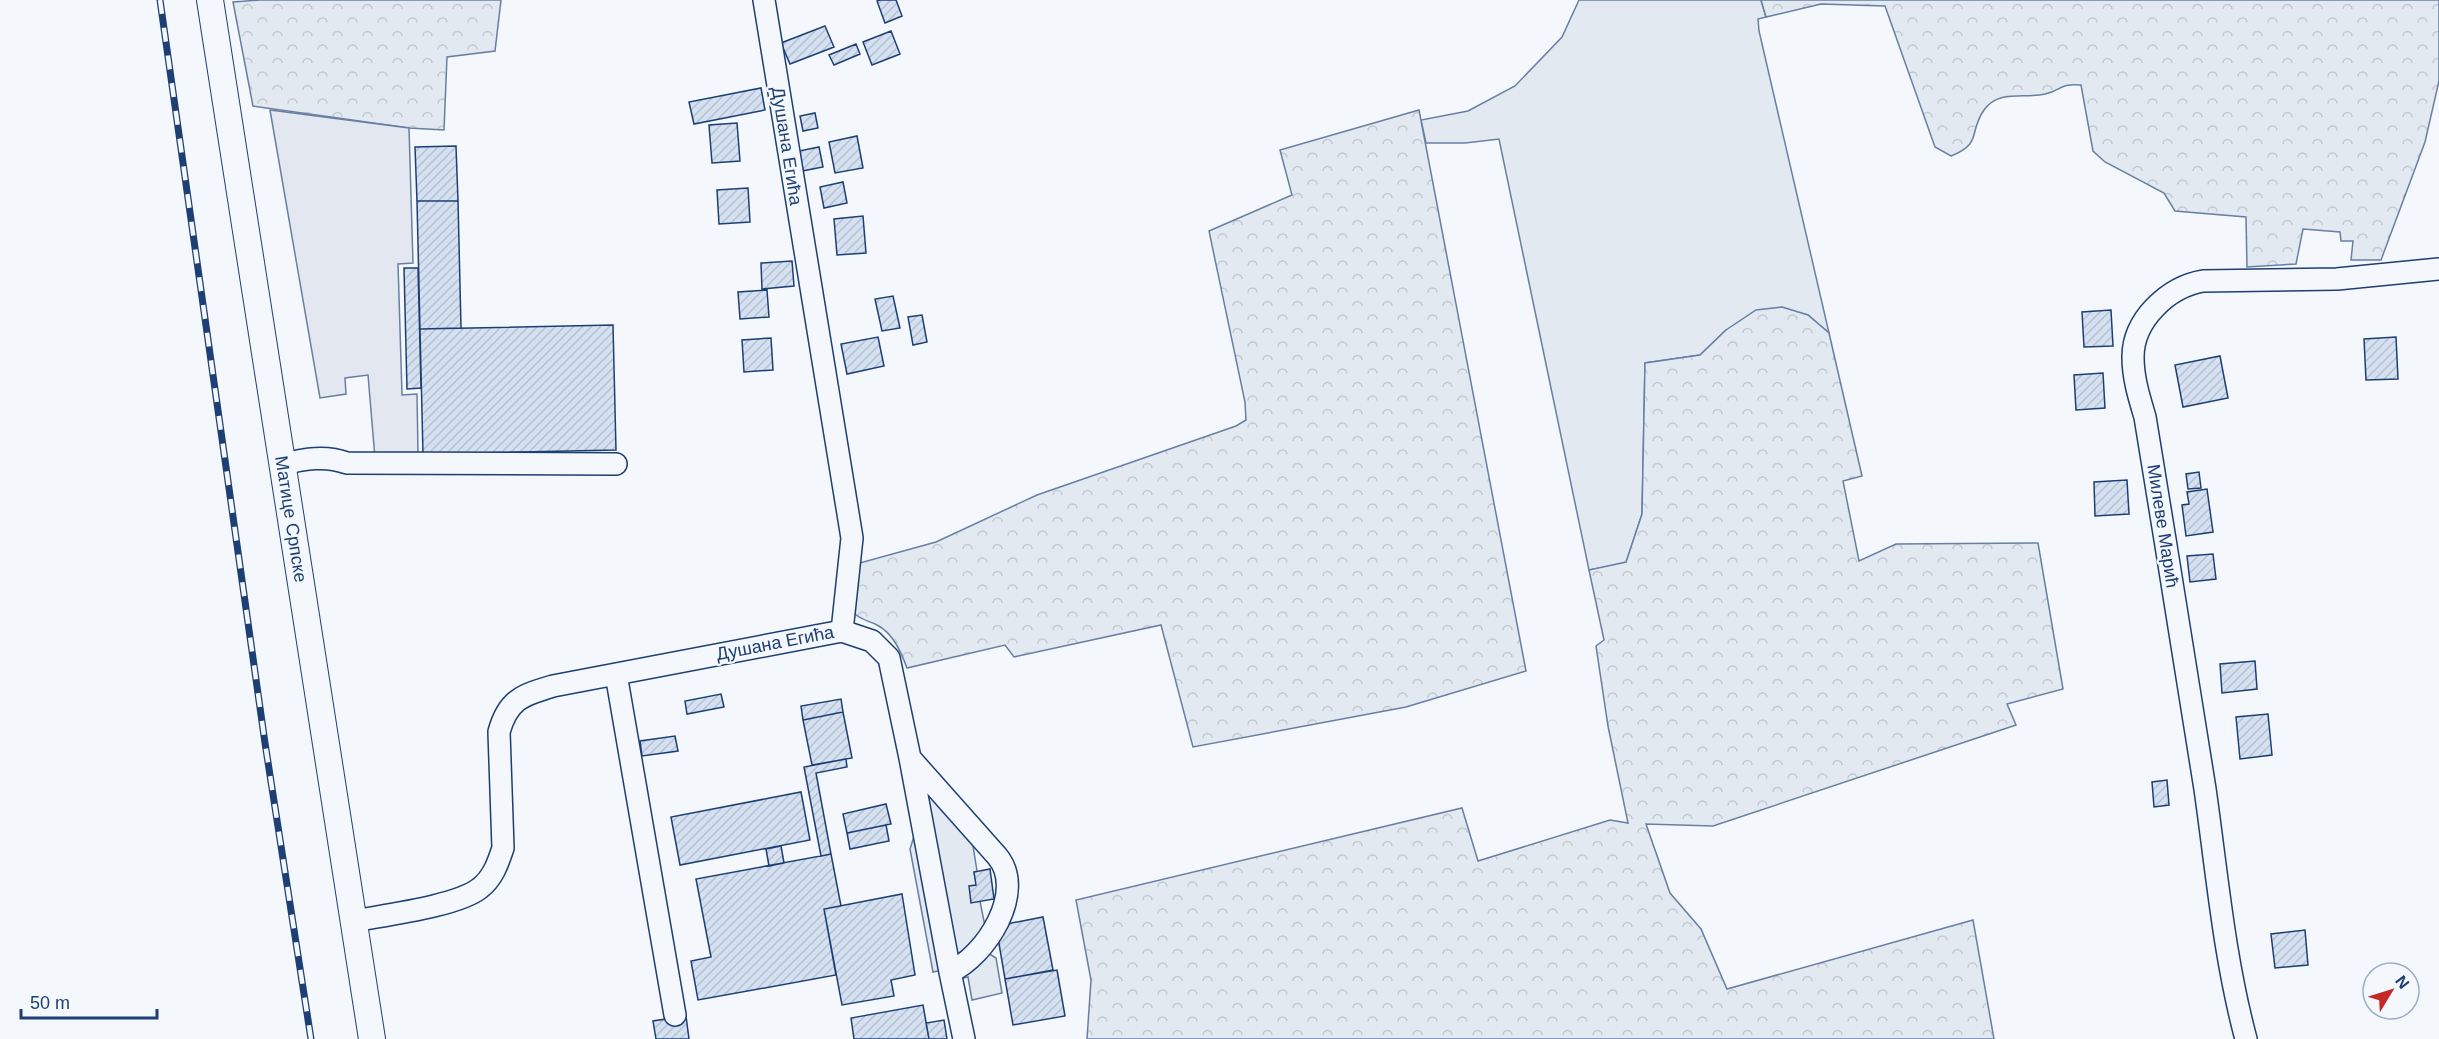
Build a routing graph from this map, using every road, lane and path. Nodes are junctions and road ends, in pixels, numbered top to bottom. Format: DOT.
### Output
graph roads {
  1 [pos="210,0"];
  2 [pos="764,0"];
  3 [pos="2439,269"];
  4 [pos="282,464"];
  5 [pos="616,464"];
  6 [pos="842,631"];
  7 [pos="616,674"];
  8 [pos="910,758"];
  9 [pos="354,921"];
  10 [pos="950,972"];
  11 [pos="675,1015"];
  12 [pos="372,1039"];
  13 [pos="964,1039"];
  14 [pos="2246,1039"];
  1 -- 4 [label="main road, Матице Српске"];
  2 -- 6 [label="street, Душана Егића"];
  3 -- 14 [label="street, Милеве Мaрић"];
  4 -- 5 [label="street"];
  4 -- 9 [label="main road, Матице Српске"];
  6 -- 7 [label="street, Душана Егића"];
  6 -- 8 [label="street"];
  7 -- 9 [label="street, Душана Егића"];
  7 -- 11 [label="street"];
  8 -- 10 [label="street"];
  8 -- 10 [label="street"];
  9 -- 12 [label="main road, Матице Српске"];
  10 -- 13 [label="street"];
}
